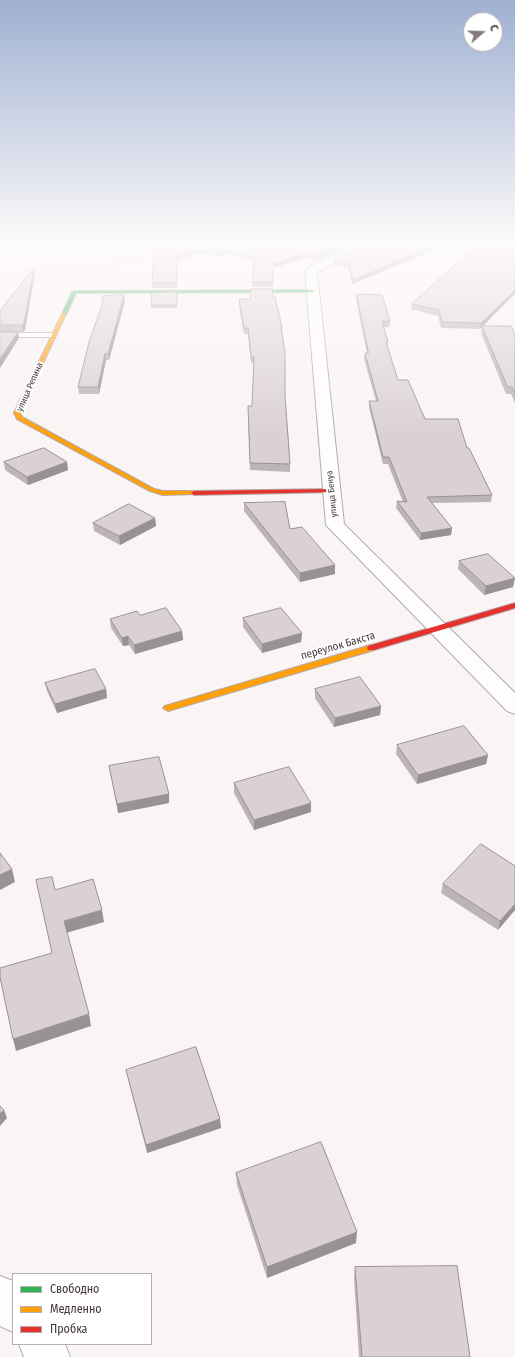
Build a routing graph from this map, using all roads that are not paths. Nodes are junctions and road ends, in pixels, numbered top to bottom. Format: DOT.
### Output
graph roads {
  1 [pos="67,307"];
  2 [pos="314,307"];
  3 [pos="0,335"];
  4 [pos="54,335"];
  5 [pos="332,491"];
  6 [pos="515,605"];
  7 [pos="439,629"];
  8 [pos="515,706"];
  9 [pos="168,708"];
  10 [pos="0,1295"];
  11 [pos="12,1311"];
  12 [pos="40,1345"];
  13 [pos="50,1357"];
  1 -- 4 [label="street, улица Репина"];
  2 -- 5 [label="street, улица Бенуа"];
  3 -- 4 [label="lane"];
  4 -- 5 [label="street, улица Репина"];
  5 -- 7 [label="street, улица Бенуа"];
  6 -- 7 [label="street, переулок Бакста"];
  7 -- 8 [label="street, улица Бенуа"];
  7 -- 9 [label="street, переулок Бакста"];
  10 -- 11 [label="street"];
  12 -- 13 [label="street"];
}
